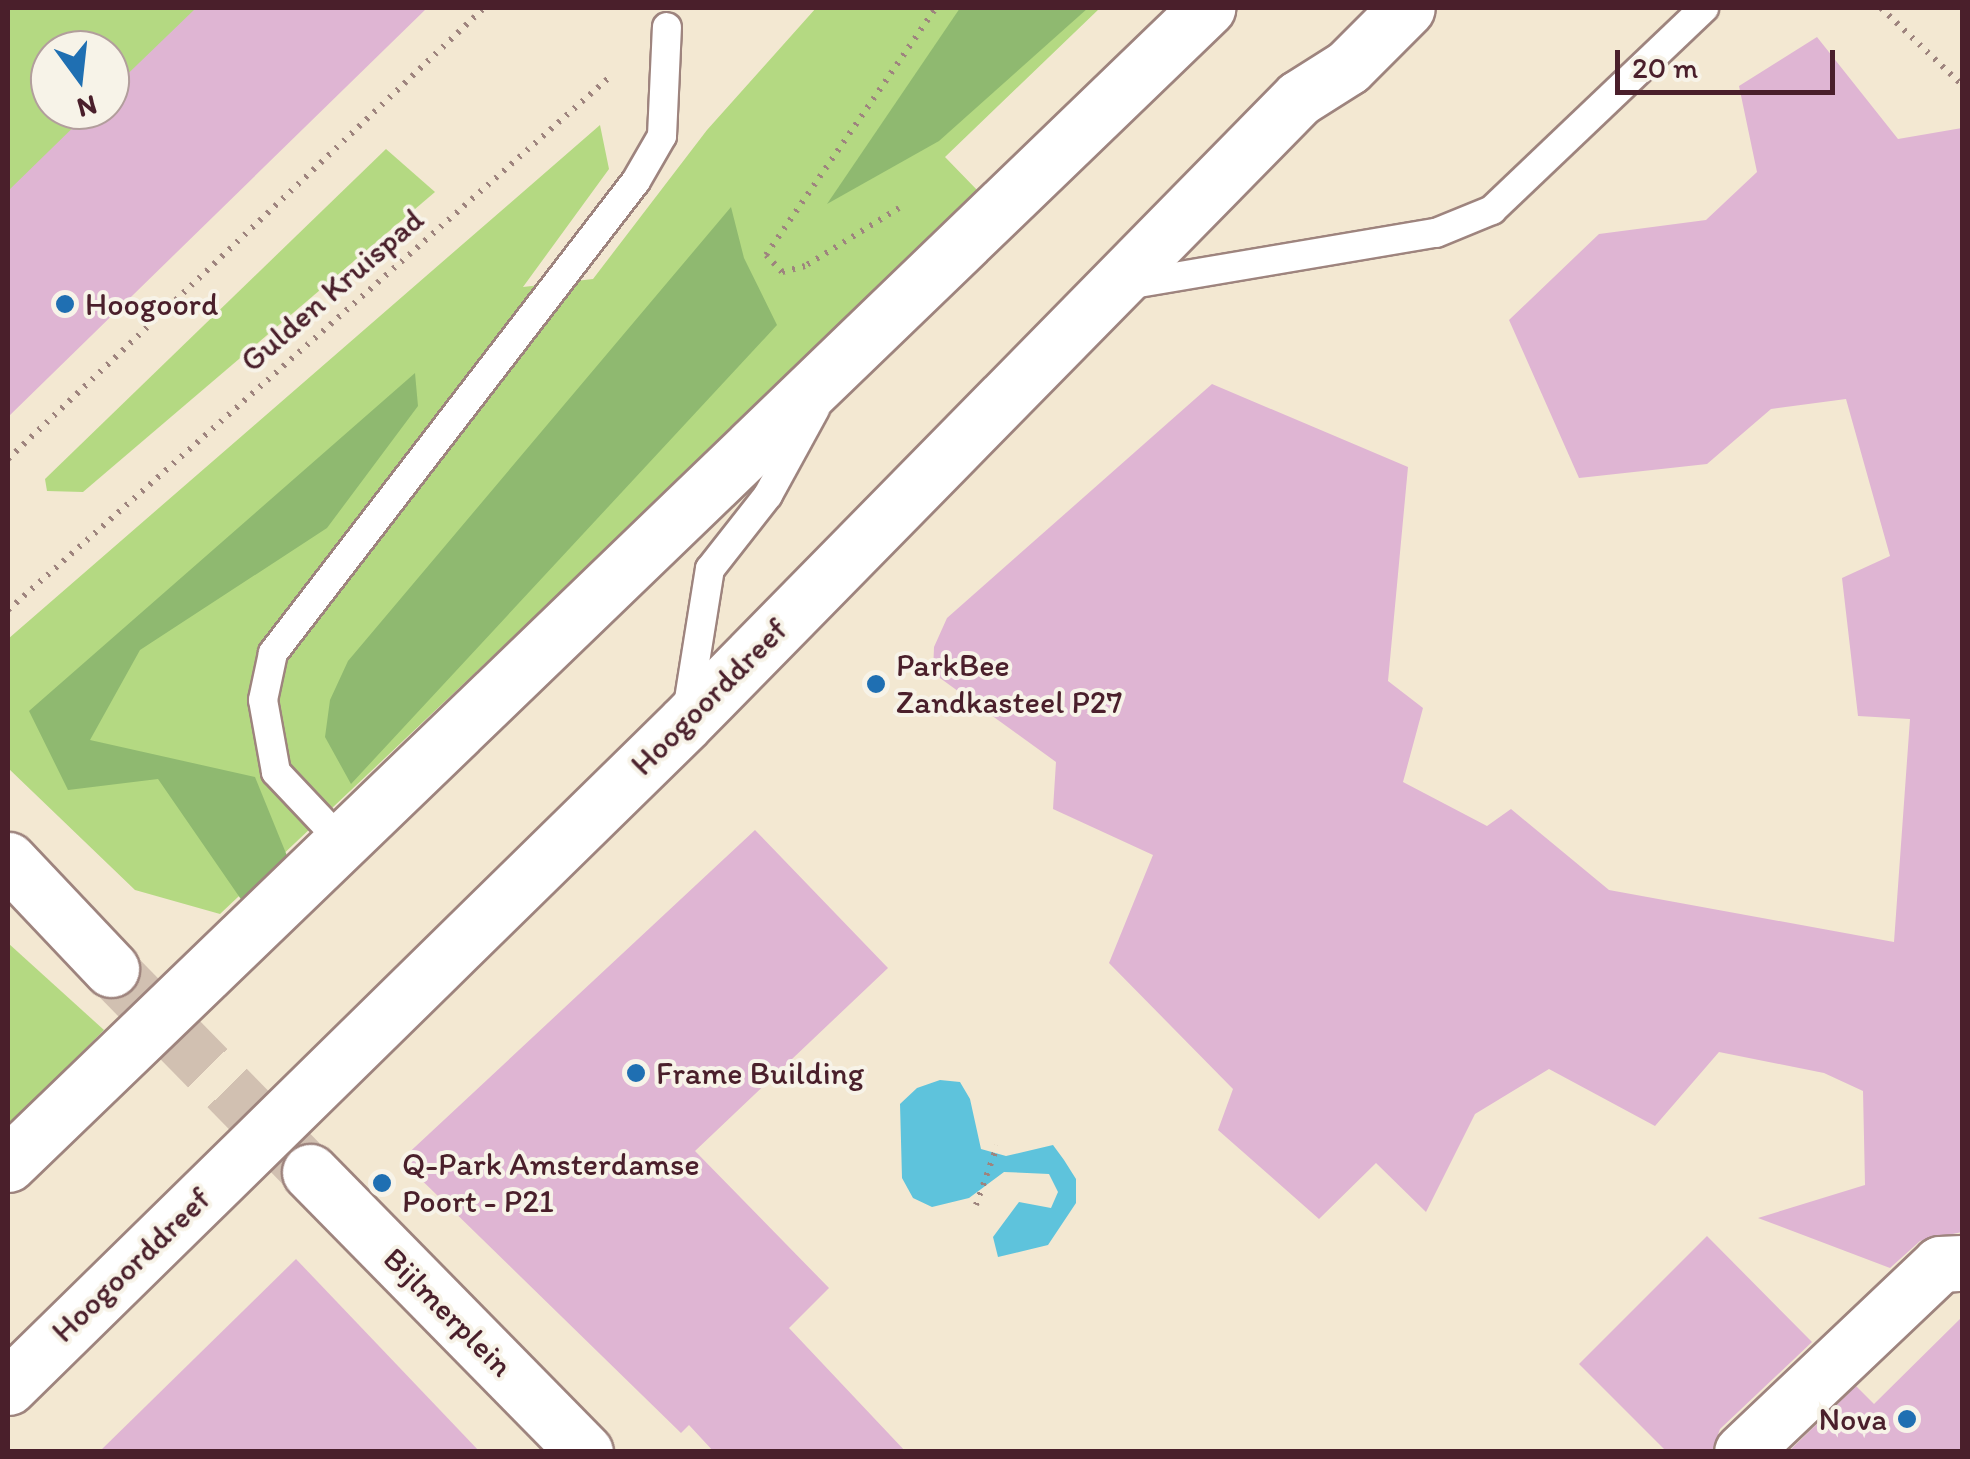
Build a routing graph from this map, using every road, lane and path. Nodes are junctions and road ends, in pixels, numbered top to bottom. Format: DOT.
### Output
graph roads {
  1 [pos="484,8"];
  2 [pos="936,8"];
  3 [pos="1207,8"];
  4 [pos="1407,8"];
  5 [pos="1704,8"];
  6 [pos="1882,8"];
  7 [pos="666,27"];
  8 [pos="1962,85"];
  9 [pos="916,198"];
  10 [pos="1115,287"];
  11 [pos="837,368"];
  12 [pos="8,459"];
  13 [pos="8,610"];
  14 [pos="685,722"];
  15 [pos="341,841"];
  16 [pos="8,860"];
  17 [pos="111,969"];
  18 [pos="996,1146"];
  19 [pos="8,1164"];
  20 [pos="310,1172"];
  21 [pos="976,1205"];
  22 [pos="1962,1263"];
  23 [pos="8,1387"];
  24 [pos="586,1452"];
  25 [pos="1742,1452"];
  1 -- 12 [label="path"];
  2 -- 9 [label="path"];
  3 -- 11 [label="street"];
  4 -- 10 [label="street, Hoogoorddreef"];
  5 -- 10 [label="lane"];
  6 -- 8 [label="path"];
  7 -- 13 [label="path, Gulden Kruispad"];
  7 -- 15 [label="lane"];
  10 -- 14 [label="street, Hoogoorddreef"];
  11 -- 14 [label="lane"];
  11 -- 15 [label="street"];
  14 -- 23 [label="street, Hoogoorddreef"];
  15 -- 19 [label="street"];
  16 -- 17 [label="street"];
  18 -- 21 [label="path"];
  20 -- 24 [label="street, Bijlmerplein"];
  22 -- 25 [label="street"];
}
